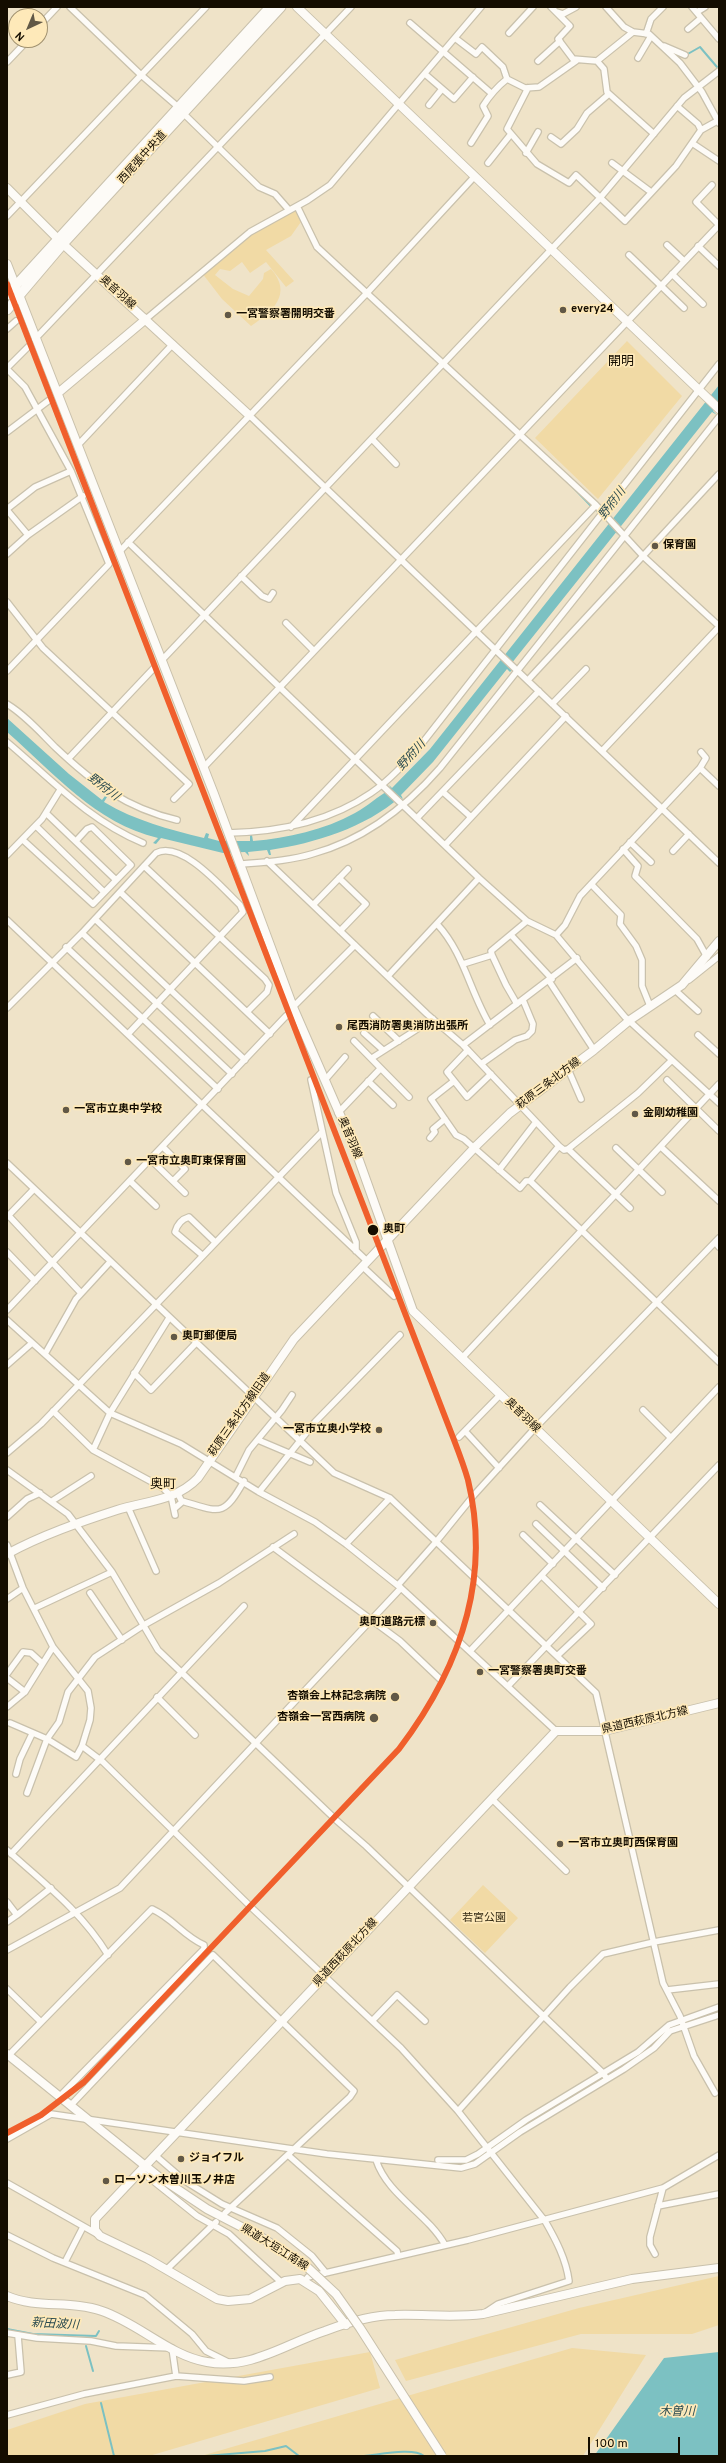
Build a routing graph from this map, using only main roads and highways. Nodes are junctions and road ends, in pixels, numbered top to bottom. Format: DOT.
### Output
graph roads {
  1 [pos="270,7"];
  2 [pos="280,7"];
  3 [pos="297,7"];
  4 [pos="180,110"];
  5 [pos="7,188"];
  6 [pos="60,241"];
  7 [pos="7,264"];
  8 [pos="14,284"];
  9 [pos="7,295"];
  10 [pos="19,298"];
  11 [pos="7,310"];
  12 [pos="146,319"];
  13 [pos="58,393"];
  14 [pos="719,409"];
  15 [pos="249,415"];
  16 [pos="719,941"];
  17 [pos="389,1238"];
  18 [pos="8,1550"];
  19 [pos="719,1604"];
  20 [pos="719,1703"];
  21 [pos="8,2055"];
  22 [pos="144,2169"];
  23 [pos="719,2268"];
  24 [pos="7,2296"];
  25 [pos="346,2325"];
  26 [pos="442,2456"];
  1 -- 4 [label="main road, 西尾張中央道"];
  2 -- 4 [label="main road, 西尾張中央道"];
  3 -- 14 [label="main road"];
  4 -- 6 [label="main road, 西尾張中央道"];
  5 -- 6 [label="main road, 奥音羽線"];
  6 -- 8 [label="main road, 西尾張中央道"];
  6 -- 10 [label="main road, 西尾張中央道"];
  6 -- 12 [label="main road, 奥音羽線"];
  7 -- 8 [label="main road, 奥音羽線"];
  8 -- 9 [label="main road, 西尾張中央道"];
  8 -- 10 [label="main road, 奥音羽線"];
  10 -- 11 [label="main road, 西尾張中央道"];
  10 -- 13 [label="main road, 奥音羽線"];
  12 -- 13 [label="main road, 奥音羽線"];
  12 -- 15 [label="main road"];
  13 -- 17 [label="main road, 奥音羽線"];
  16 -- 17 [label="main road, 萩原三条北方線"];
  17 -- 18 [label="main road, 萩原三条北方線旧道"];
  17 -- 19 [label="main road, 奥音羽線"];
  20 -- 22 [label="main road, 県道西萩原北方線"];
  21 -- 22 [label="main road"];
  22 -- 25 [label="main road, 県道西萩原北方線"];
  22 -- 26 [label="main road, 県道大垣江南線, bridge"];
  23 -- 25 [label="main road"];
  24 -- 25 [label="main road"];
}
